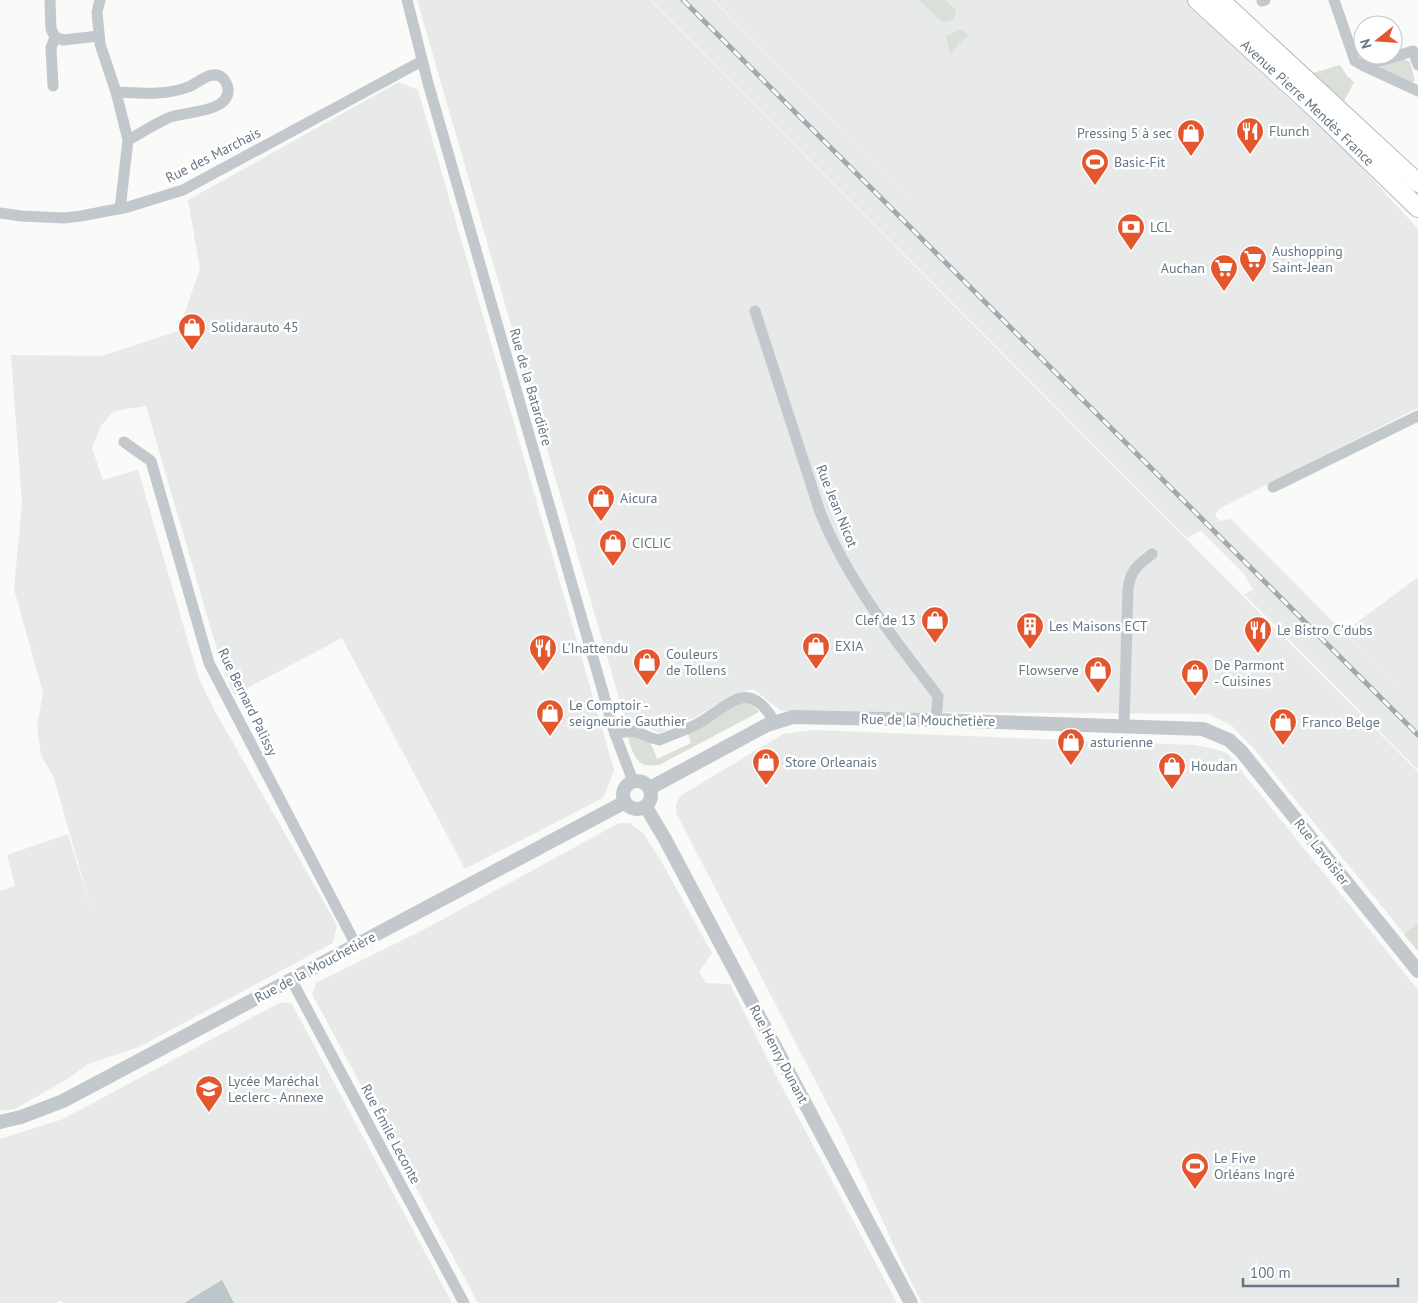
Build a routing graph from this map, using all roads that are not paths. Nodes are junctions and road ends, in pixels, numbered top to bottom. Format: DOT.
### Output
graph roads {
  1 [pos="50,0"];
  2 [pos="100,0"];
  3 [pos="407,0"];
  4 [pos="1197,0"];
  5 [pos="1220,0"];
  6 [pos="1334,0"];
  7 [pos="99,36"];
  8 [pos="55,37"];
  9 [pos="1415,50"];
  10 [pos="422,61"];
  11 [pos="1418,65"];
  12 [pos="1364,66"];
  13 [pos="53,86"];
  14 [pos="116,92"];
  15 [pos="1418,92"];
  16 [pos="128,140"];
  17 [pos="1418,183"];
  18 [pos="1418,208"];
  19 [pos="120,209"];
  20 [pos="0,213"];
  21 [pos="756,311"];
  22 [pos="1418,416"];
  23 [pos="124,442"];
  24 [pos="1273,487"];
  25 [pos="1152,554"];
  26 [pos="936,720"];
  27 [pos="774,722"];
  28 [pos="1124,725"];
  29 [pos="615,734"];
  30 [pos="1222,736"];
  31 [pos="633,781"];
  32 [pos="650,788"];
  33 [pos="625,802"];
  34 [pos="646,807"];
  35 [pos="356,945"];
  36 [pos="1418,971"];
  37 [pos="291,979"];
  38 [pos="0,1122"];
  39 [pos="464,1303"];
  40 [pos="910,1303"];
  1 -- 8 [label="street"];
  2 -- 7 [label="street"];
  3 -- 10 [label="street, Rue de la Batardière"];
  4 -- 18 [label="main road, Avenue Pierre Mendès France"];
  5 -- 17 [label="main road, Avenue Pierre Mendès France"];
  6 -- 12 [label="street"];
  7 -- 8 [label="street"];
  7 -- 14 [label="street"];
  8 -- 13 [label="street"];
  9 -- 11 [label="street"];
  9 -- 12 [label="street"];
  10 -- 19 [label="street, Rue des Marchais"];
  10 -- 29 [label="street, Rue de la Batardière"];
  12 -- 15 [label="street"];
  14 -- 16 [label="street"];
  14 -- 16 [label="street"];
  16 -- 19 [label="street"];
  19 -- 20 [label="street, Rue des Marchais"];
  21 -- 26 [label="street, Rue Jean Nicot"];
  22 -- 24 [label="street"];
  23 -- 35 [label="street, Rue Bernard Palissy"];
  25 -- 28 [label="street"];
  26 -- 27 [label="street, Rue de la Mouchetière"];
  26 -- 28 [label="street, Rue de la Mouchetière"];
  27 -- 29 [label="street"];
  27 -- 32 [label="street, Rue de la Mouchetière"];
  28 -- 30 [label="street, Rue de la Mouchetière"];
  29 -- 31 [label="street, Rue de la Batardière"];
  30 -- 36 [label="street, Rue Lavoisier"];
  31 -- 32 [label="street"];
  31 -- 33 [label="street"];
  32 -- 34 [label="street"];
  33 -- 34 [label="street"];
  33 -- 35 [label="street, Rue de la Mouchetière"];
  34 -- 40 [label="street, Rue Henry Dunant"];
  35 -- 37 [label="street, Rue de la Mouchetière"];
  37 -- 38 [label="street, Rue de la Mouchetière"];
  37 -- 39 [label="street, Rue Émile Leconte"];
}
